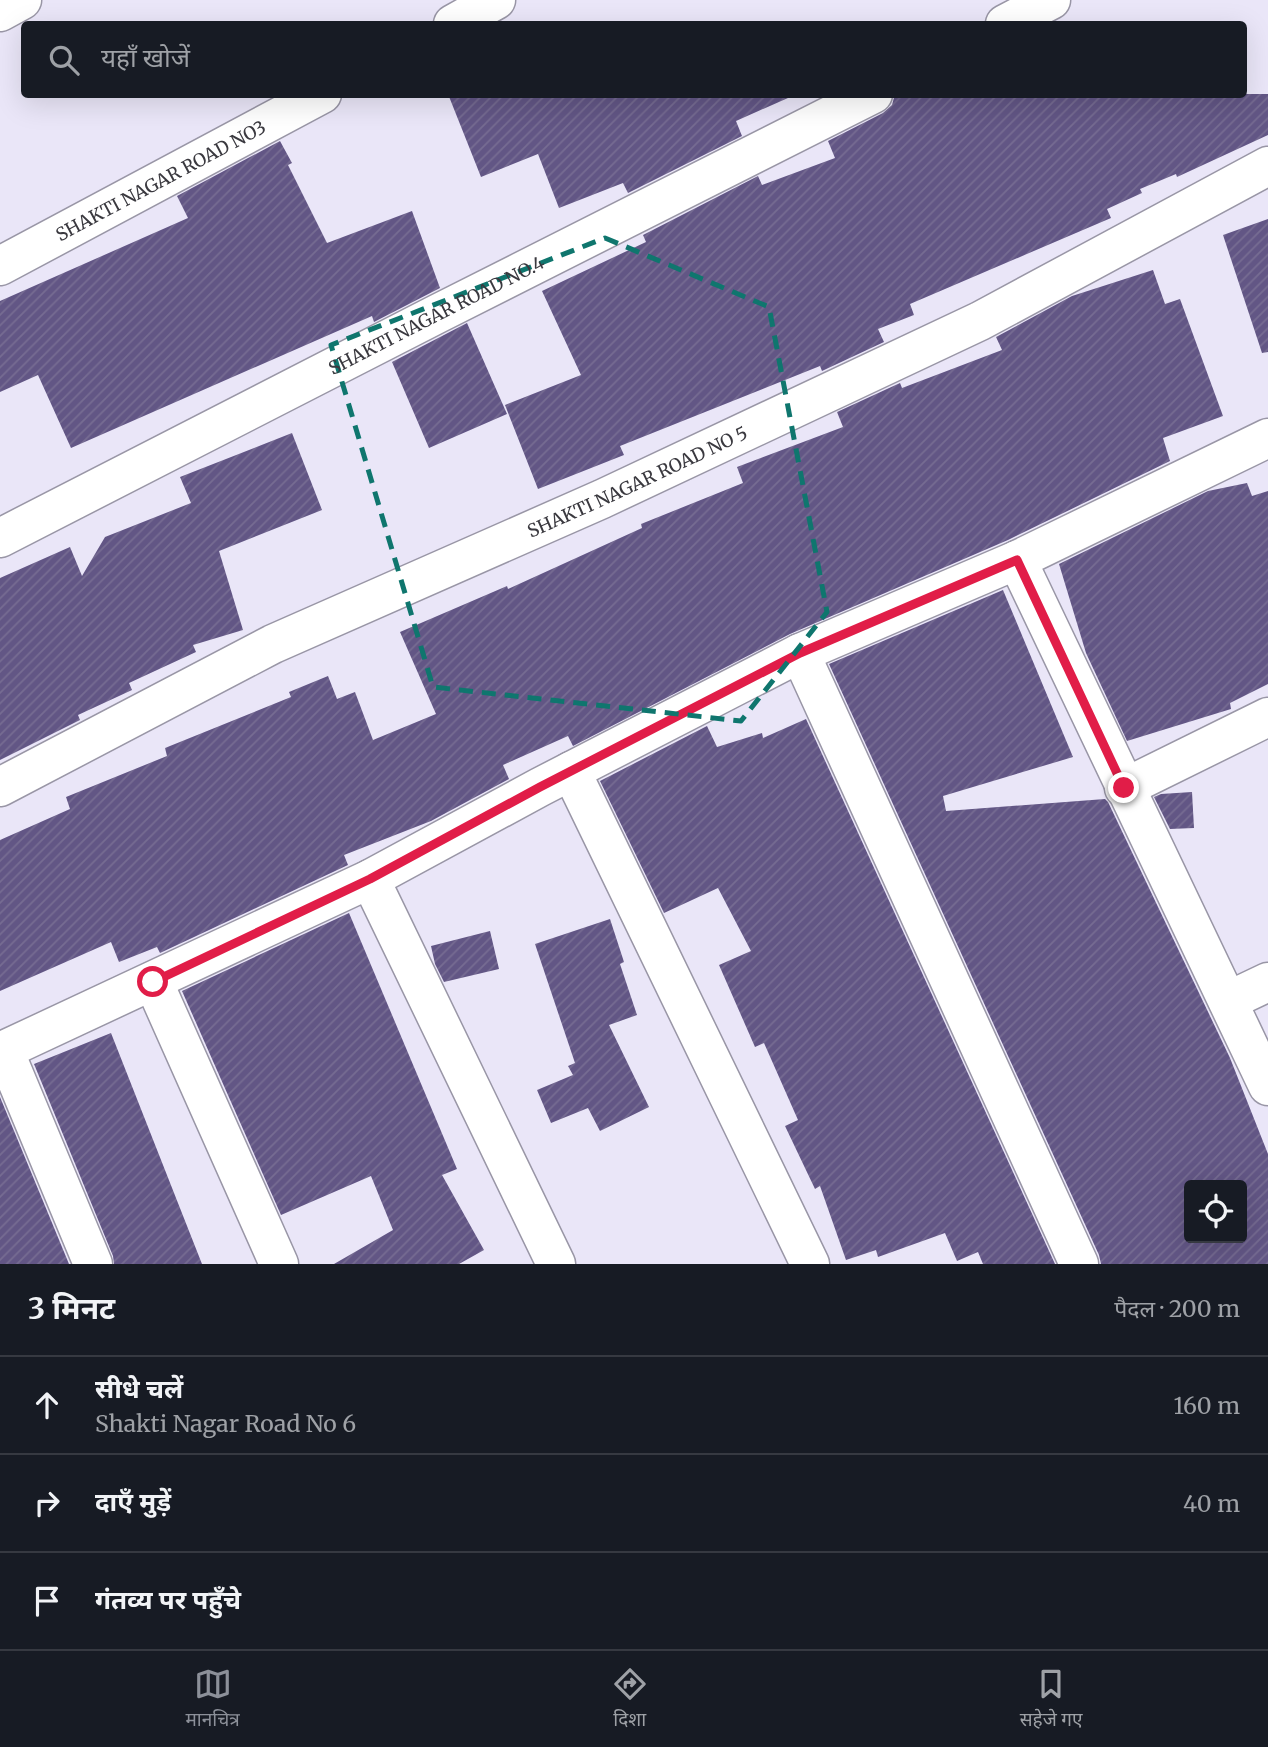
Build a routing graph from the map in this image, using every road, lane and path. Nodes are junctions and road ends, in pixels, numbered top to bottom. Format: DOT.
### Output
graph roads {
  1 [pos="22,0"];
  2 [pos="496,0"];
  3 [pos="1051,0"];
  4 [pos="0,12"];
  5 [pos="458,21"];
  6 [pos="1011,21"];
  7 [pos="314,98"];
  8 [pos="865,98"];
  9 [pos="1268,166"];
  10 [pos="0,265"];
  11 [pos="1268,438"];
  12 [pos="0,538"];
  13 [pos="1017,560"];
  14 [pos="800,653"];
  15 [pos="1268,717"];
  16 [pos="571,771"];
  17 [pos="0,787"];
  18 [pos="1124,788"];
  19 [pos="370,879"];
  20 [pos="153,982"];
  21 [pos="1268,982"];
  22 [pos="1228,1001"];
  23 [pos="2,1051"];
  24 [pos="1268,1086"];
  25 [pos="93,1264"];
  26 [pos="279,1264"];
  27 [pos="556,1264"];
  28 [pos="810,1264"];
  29 [pos="1079,1264"];
  1 -- 4 [label="street"];
  2 -- 5 [label="street"];
  3 -- 6 [label="street"];
  7 -- 10 [label="street, SHAKTI NAGAR ROAD NO3"];
  8 -- 12 [label="street, SHAKTI NAGAR ROAD NO.4"];
  9 -- 17 [label="street, SHAKTI NAGAR ROAD NO 5"];
  11 -- 13 [label="street"];
  13 -- 14 [label="street"];
  13 -- 18 [label="street"];
  14 -- 16 [label="street"];
  14 -- 29 [label="street"];
  15 -- 18 [label="street"];
  16 -- 19 [label="street"];
  16 -- 28 [label="street"];
  18 -- 22 [label="street"];
  19 -- 20 [label="street"];
  19 -- 27 [label="street"];
  20 -- 23 [label="street"];
  20 -- 26 [label="street"];
  21 -- 22 [label="street"];
  22 -- 24 [label="street"];
  23 -- 25 [label="street"];
}
